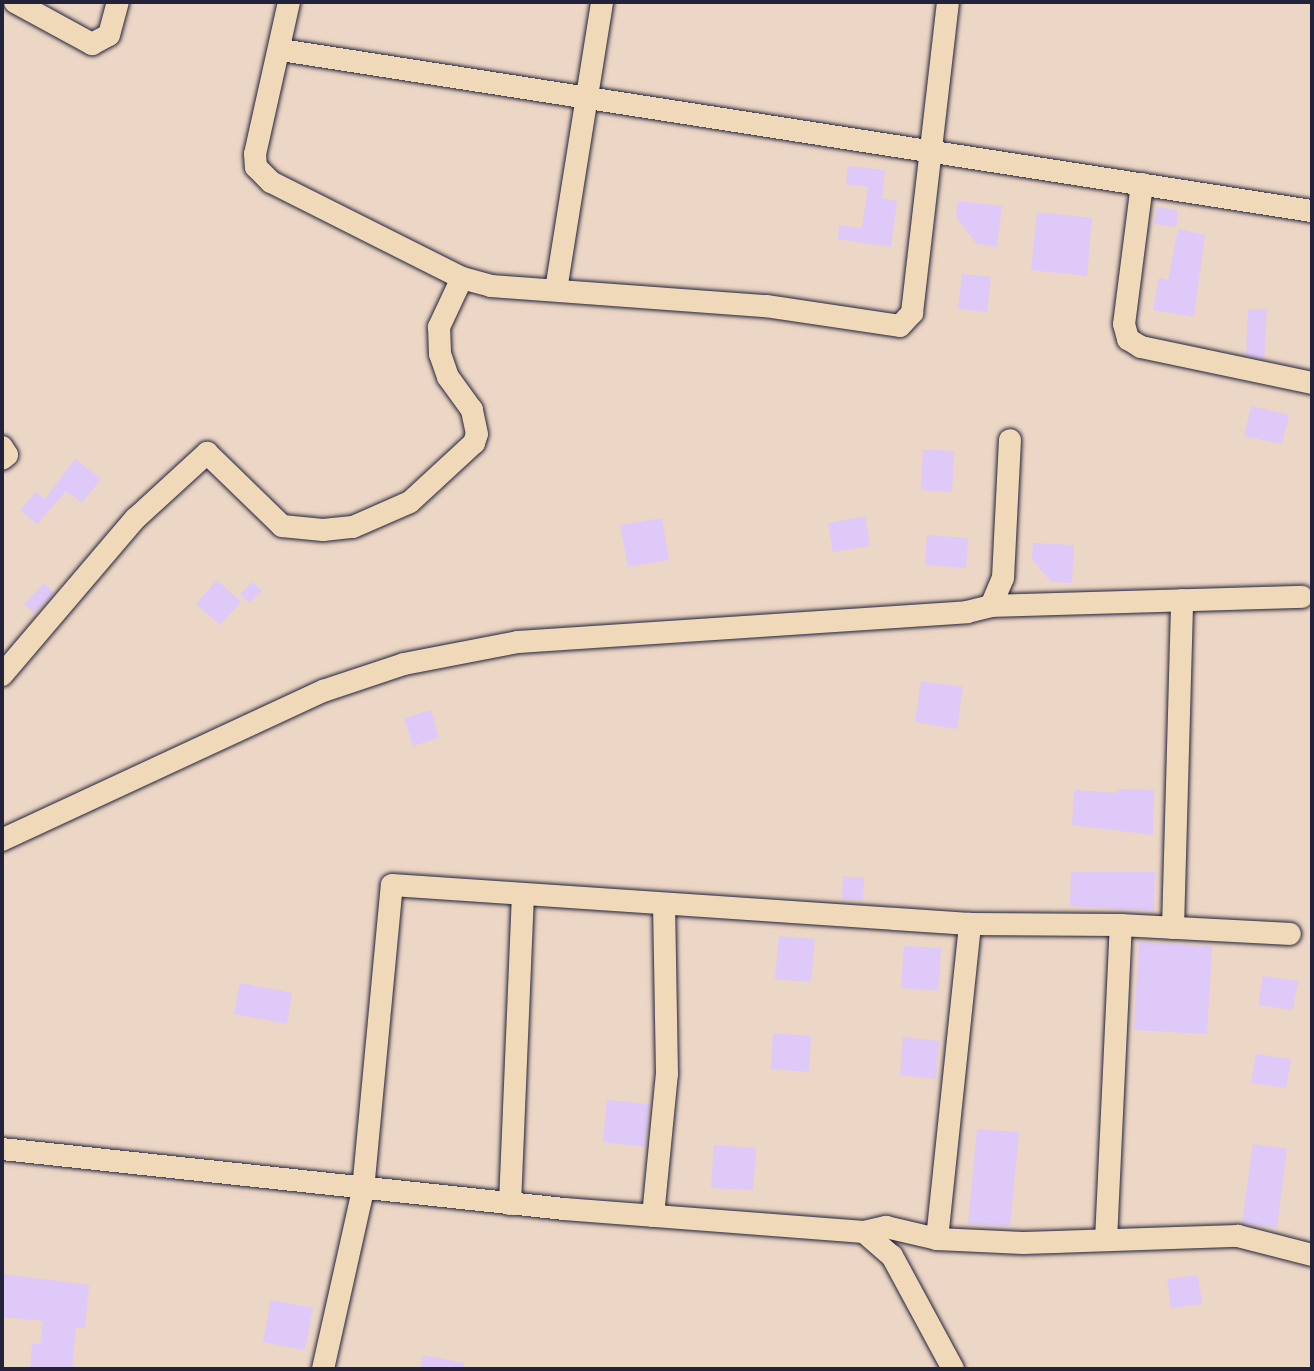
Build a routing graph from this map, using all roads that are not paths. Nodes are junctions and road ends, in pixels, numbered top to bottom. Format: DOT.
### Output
graph roads {
  1 [pos="15,2"];
  2 [pos="118,2"];
  3 [pos="289,2"];
  4 [pos="602,2"];
  5 [pos="948,2"];
  6 [pos="281,50"];
  7 [pos="586,97"];
  8 [pos="930,151"];
  9 [pos="1142,184"];
  10 [pos="1312,211"];
  11 [pos="462,278"];
  12 [pos="556,290"];
  13 [pos="1312,383"];
  14 [pos="1010,440"];
  15 [pos="2,447"];
  16 [pos="2,459"];
  17 [pos="1302,597"];
  18 [pos="1182,600"];
  19 [pos="991,606"];
  20 [pos="2,675"];
  21 [pos="2,840"];
  22 [pos="523,896"];
  23 [pos="664,906"];
  24 [pos="970,924"];
  25 [pos="1121,925"];
  26 [pos="1173,928"];
  27 [pos="1290,934"];
  28 [pos="2,1149"];
  29 [pos="363,1190"];
  30 [pos="510,1204"];
  31 [pos="653,1216"];
  32 [pos="864,1232"];
  33 [pos="937,1239"];
  34 [pos="1106,1240"];
  35 [pos="1312,1255"];
  36 [pos="323,1369"];
  37 [pos="953,1369"];
  1 -- 2 [label="street"];
  3 -- 6 [label="street"];
  4 -- 7 [label="street"];
  5 -- 8 [label="street"];
  6 -- 7 [label="street"];
  6 -- 11 [label="street"];
  7 -- 8 [label="street"];
  7 -- 12 [label="street"];
  8 -- 9 [label="street"];
  8 -- 12 [label="street"];
  9 -- 10 [label="street"];
  9 -- 13 [label="street"];
  11 -- 12 [label="street"];
  11 -- 20 [label="street"];
  14 -- 19 [label="street"];
  15 -- 16 [label="street"];
  17 -- 18 [label="street"];
  18 -- 19 [label="street"];
  18 -- 26 [label="street"];
  19 -- 21 [label="street"];
  22 -- 23 [label="street"];
  22 -- 29 [label="street"];
  22 -- 30 [label="street"];
  23 -- 24 [label="street"];
  23 -- 31 [label="street"];
  24 -- 25 [label="street"];
  24 -- 33 [label="street"];
  25 -- 26 [label="street"];
  25 -- 34 [label="street"];
  26 -- 27 [label="street"];
  28 -- 29 [label="street"];
  29 -- 30 [label="street"];
  29 -- 36 [label="street"];
  30 -- 31 [label="street"];
  31 -- 32 [label="street"];
  32 -- 33 [label="street"];
  32 -- 37 [label="street"];
  33 -- 34 [label="street"];
  34 -- 35 [label="street"];
}
